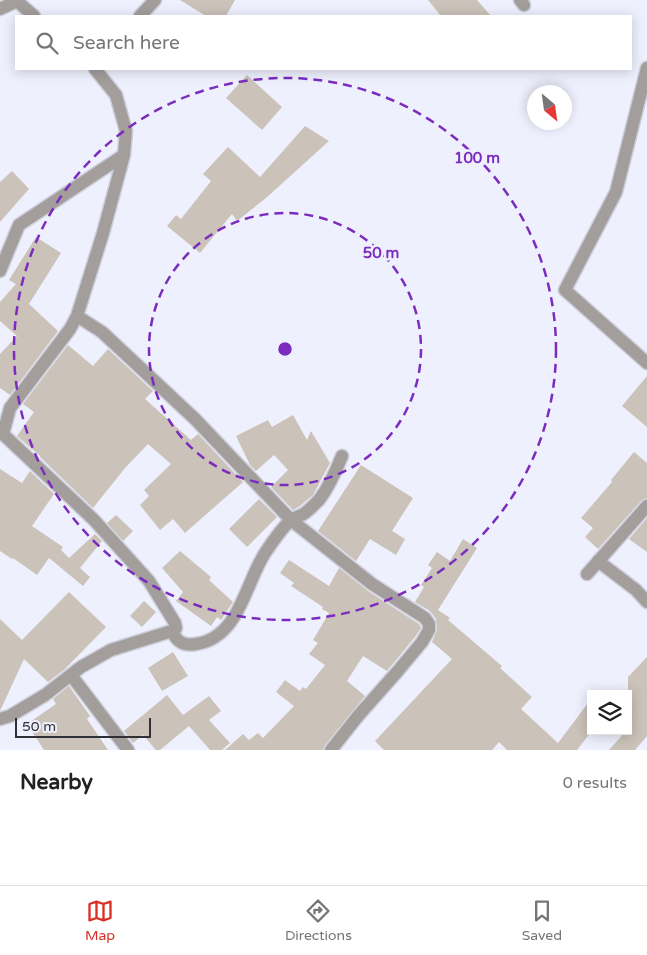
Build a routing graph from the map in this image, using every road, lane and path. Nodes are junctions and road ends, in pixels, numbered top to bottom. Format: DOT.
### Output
graph roads {
  1 [pos="155,0"];
  2 [pos="0,9"];
  3 [pos="33,15"];
  4 [pos="141,15"];
  5 [pos="647,68"];
  6 [pos="96,70"];
  7 [pos="124,155"];
  8 [pos="0,271"];
  9 [pos="77,316"];
  10 [pos="647,362"];
  11 [pos="2,437"];
  12 [pos="342,456"];
  13 [pos="647,506"];
  14 [pos="291,520"];
  15 [pos="598,561"];
  16 [pos="587,574"];
  17 [pos="647,602"];
  18 [pos="172,631"];
  19 [pos="71,675"];
  20 [pos="0,719"];
  21 [pos="128,750"];
  22 [pos="331,750"];
  1 -- 4 [label="street"];
  2 -- 3 [label="street"];
  5 -- 10 [label="street"];
  6 -- 7 [label="street"];
  7 -- 8 [label="street"];
  7 -- 9 [label="street"];
  9 -- 11 [label="street"];
  9 -- 14 [label="street"];
  11 -- 18 [label="street"];
  12 -- 14 [label="street"];
  13 -- 15 [label="street"];
  14 -- 18 [label="street"];
  14 -- 22 [label="street"];
  15 -- 16 [label="street"];
  15 -- 17 [label="street"];
  18 -- 19 [label="street"];
  19 -- 20 [label="street"];
  19 -- 21 [label="street"];
}
